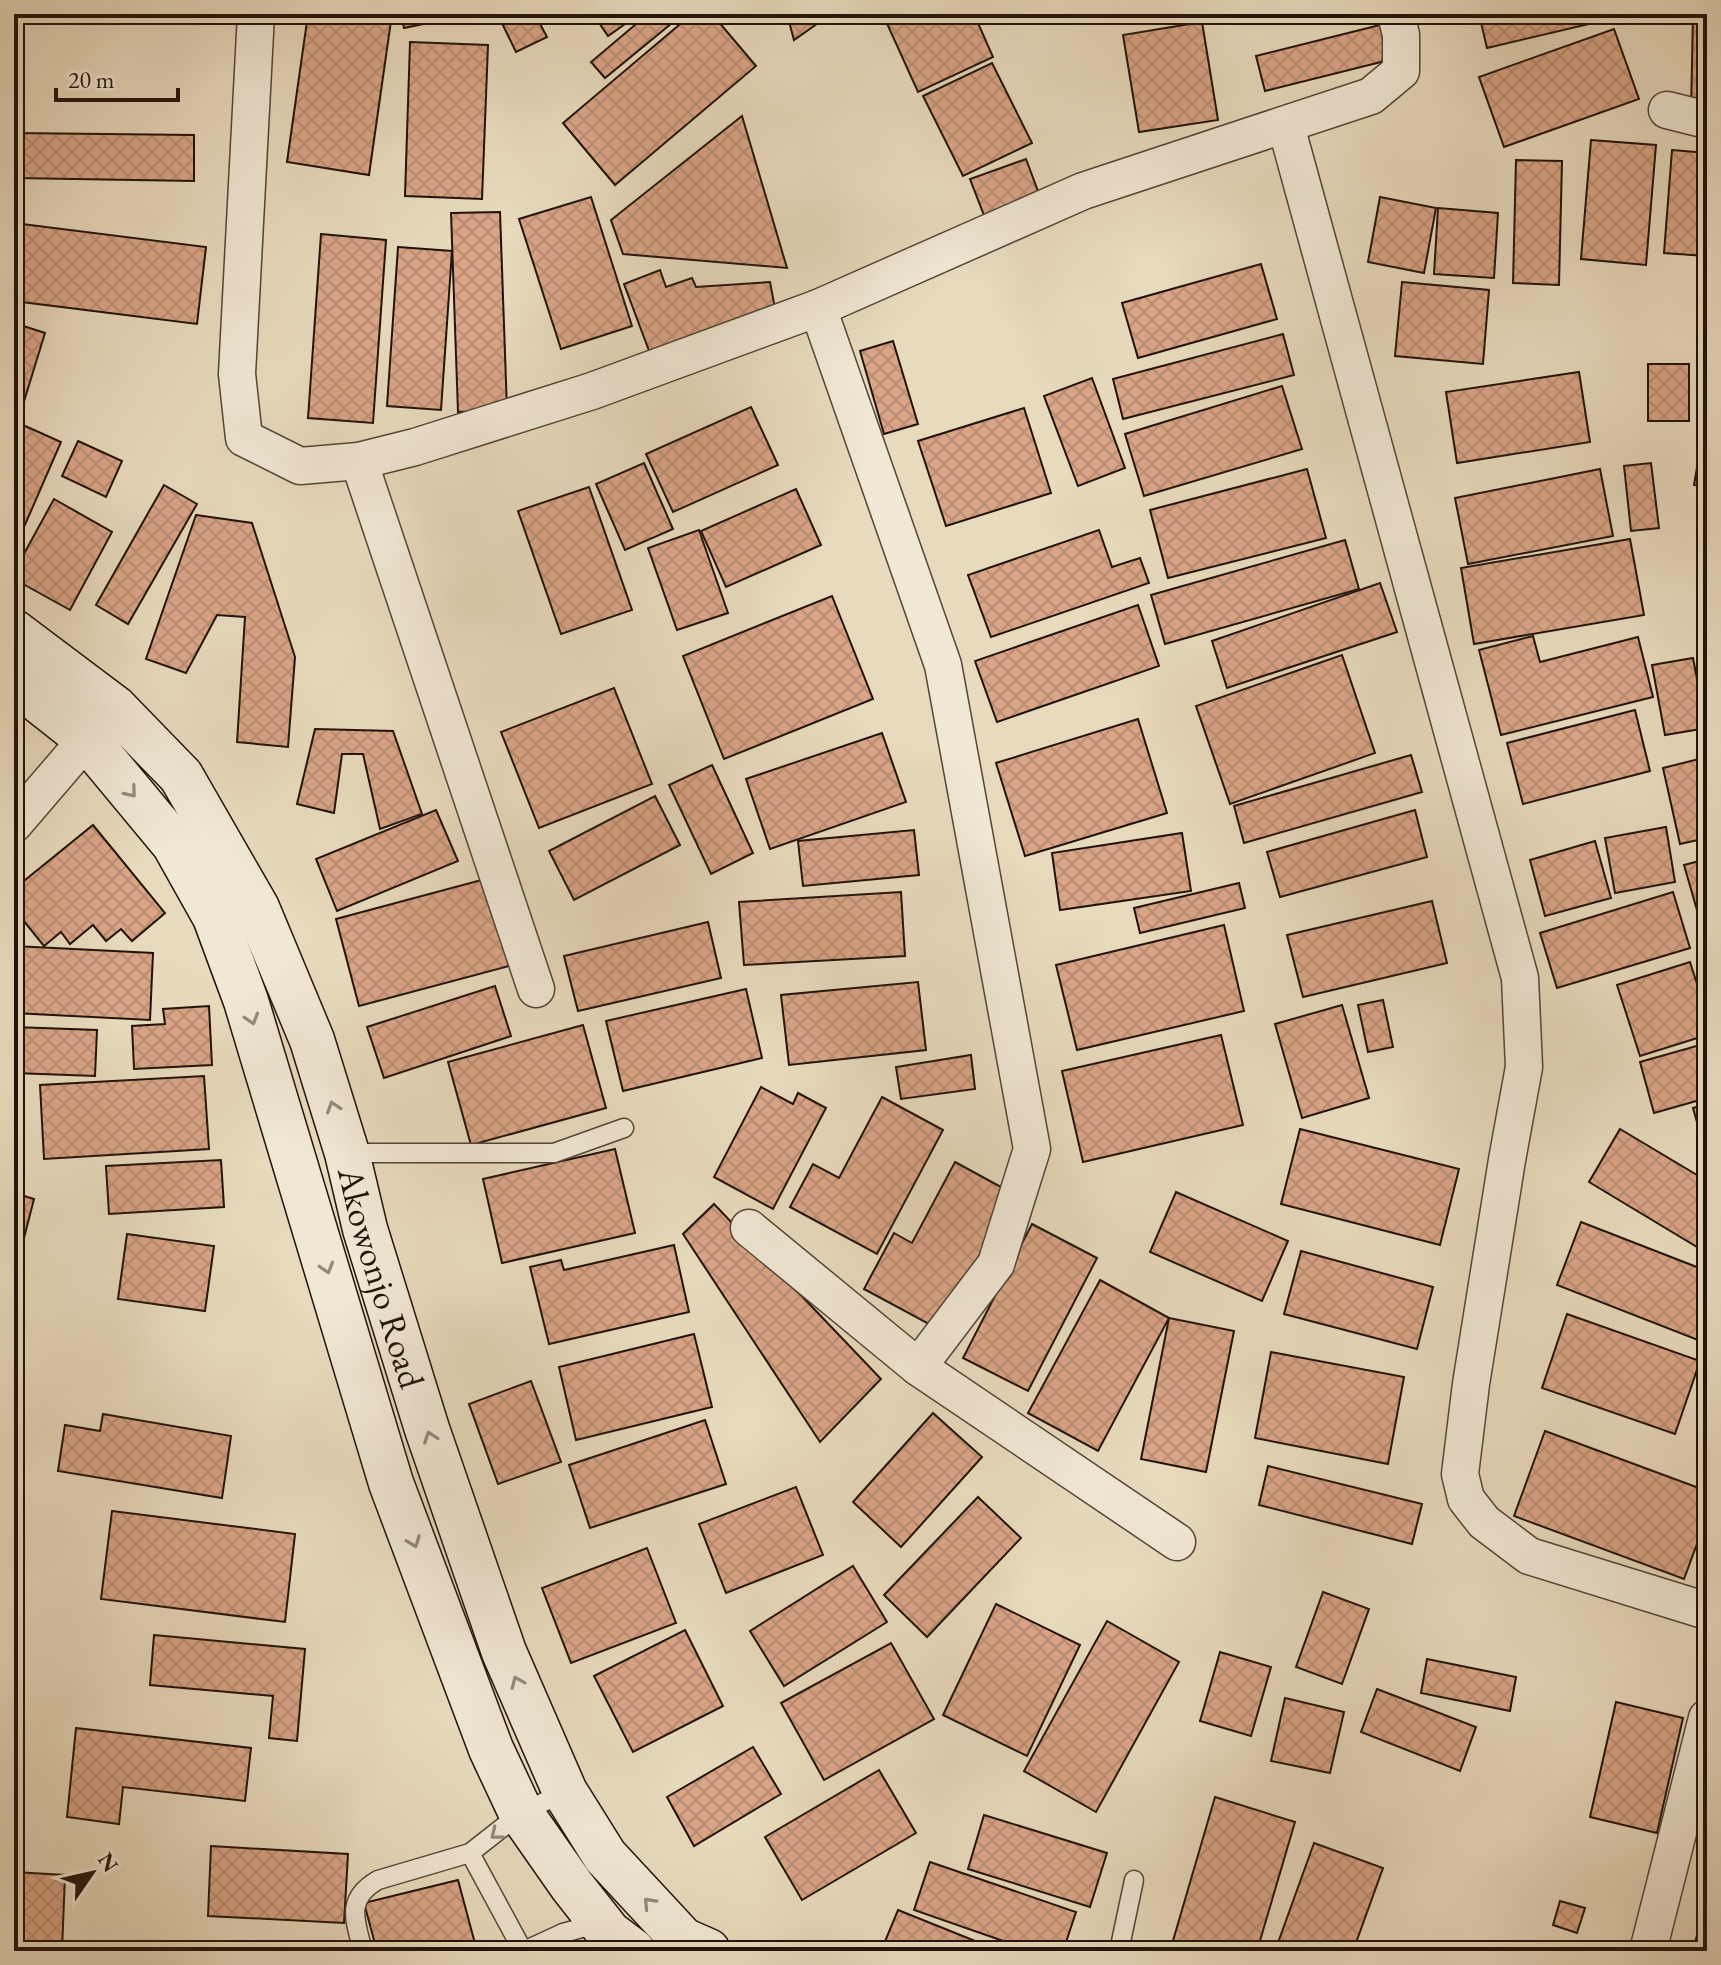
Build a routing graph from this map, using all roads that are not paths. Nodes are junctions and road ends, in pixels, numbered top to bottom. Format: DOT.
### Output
graph roads {
  1 [pos="256,14"];
  2 [pos="1396,14"];
  3 [pos="1667,110"];
  4 [pos="1707,120"];
  5 [pos="1286,126"];
  6 [pos="818,308"];
  7 [pos="359,461"];
  8 [pos="14,632"];
  9 [pos="14,681"];
  10 [pos="101,723"];
  11 [pos="14,824"];
  12 [pos="536,989"];
  13 [pos="624,1128"];
  14 [pos="347,1153"];
  15 [pos="749,1228"];
  16 [pos="918,1367"];
  17 [pos="1177,1542"];
  18 [pos="1707,1611"];
  19 [pos="1707,1718"];
  20 [pos="565,1792"];
  21 [pos="521,1813"];
  22 [pos="470,1853"];
  23 [pos="1134,1880"];
  24 [pos="601,1922"];
  25 [pos="363,1951"];
  26 [pos="523,1951"];
  27 [pos="633,1951"];
  28 [pos="708,1951"];
  29 [pos="1119,1951"];
  30 [pos="1648,1951"];
  1 -- 7 [label="street"];
  2 -- 5 [label="street"];
  3 -- 4 [label="street"];
  5 -- 6 [label="street"];
  5 -- 18 [label="street"];
  6 -- 7 [label="street"];
  6 -- 16 [label="street"];
  7 -- 12 [label="street"];
  8 -- 10 [label="main road, Akowonjo Road"];
  9 -- 10 [label="main road, Akowonjo Road"];
  10 -- 11 [label="street"];
  14 -- 10 [label="main road, Akowonjo Road, one-way"];
  10 -- 21 [label="main road, Akowonjo Road, one-way"];
  13 -- 14 [label="lane"];
  20 -- 14 [label="main road, Akowonjo Road, one-way"];
  15 -- 16 [label="street"];
  16 -- 17 [label="street"];
  19 -- 30 [label="street"];
  20 -- 21 [label="lane"];
  28 -- 20 [label="main road, Akowonjo Road, one-way"];
  21 -- 22 [label="lane, one-way"];
  21 -- 24 [label="main road, Akowonjo Road"];
  22 -- 25 [label="lane"];
  22 -- 26 [label="lane"];
  23 -- 29 [label="lane"];
  24 -- 26 [label="lane"];
  24 -- 27 [label="main road, Akowonjo Road"];
}
